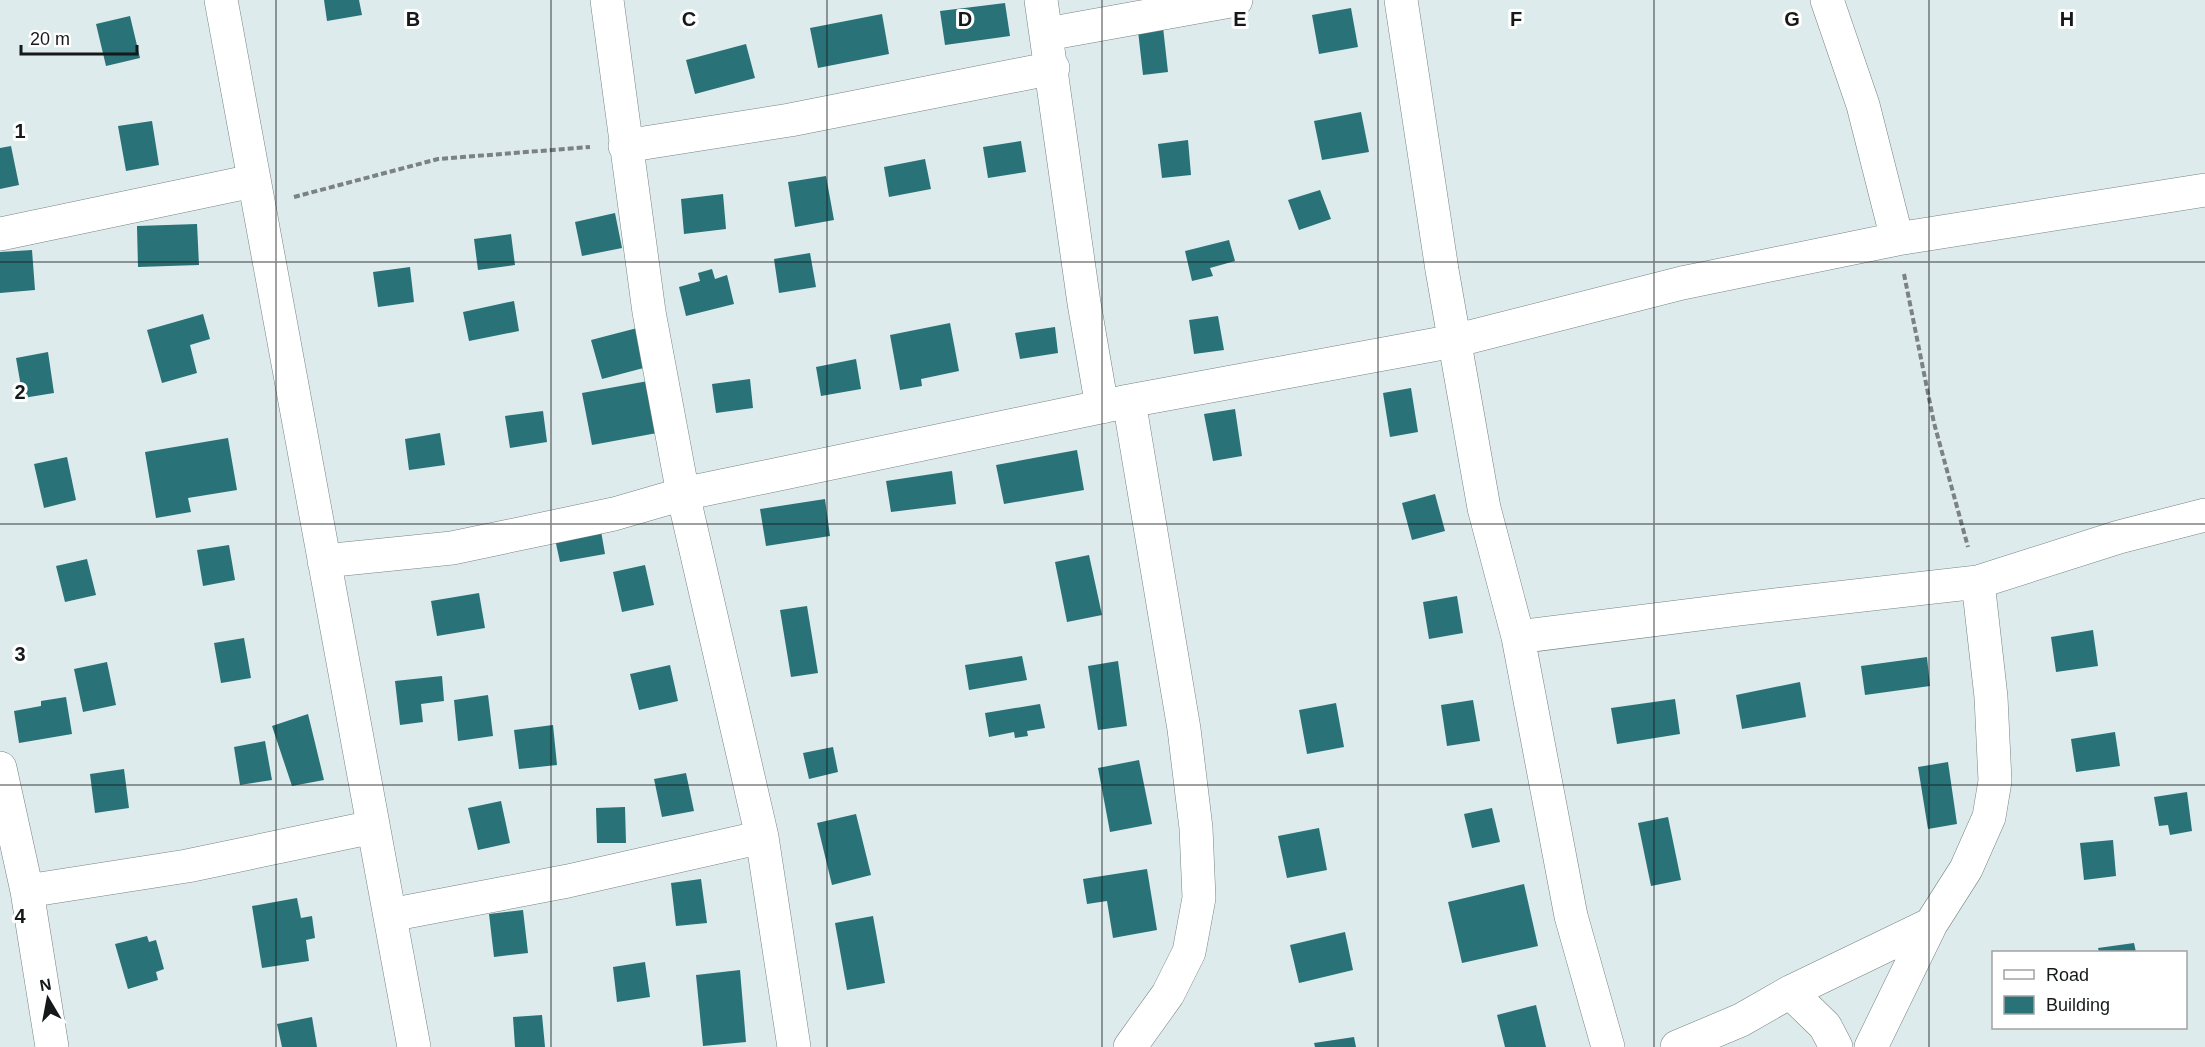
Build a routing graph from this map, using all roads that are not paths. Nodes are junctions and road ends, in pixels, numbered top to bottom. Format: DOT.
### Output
graph roads {
  1 [pos="221,0"];
  2 [pos="607,0"];
  3 [pos="1041,0"];
  4 [pos="1236,0"];
  5 [pos="1401,0"];
  6 [pos="1827,0"];
  7 [pos="1047,34"];
  8 [pos="1053,68"];
  9 [pos="625,146"];
  10 [pos="2205,190"];
  11 [pos="256,194"];
  12 [pos="0,234"];
  13 [pos="1897,239"];
  14 [pos="1454,341"];
  15 [pos="1115,404"];
  16 [pos="683,494"];
  17 [pos="2205,515"];
  18 [pos="324,561"];
  19 [pos="1978,582"];
  20 [pos="1518,638"];
  21 [pos="0,768"];
  22 [pos="373,827"];
  23 [pos="762,837"];
  24 [pos="27,891"];
  25 [pos="390,915"];
  26 [pos="1930,924"];
  27 [pos="1790,992"];
  28 [pos="52,1047"];
  29 [pos="414,1047"];
  30 [pos="795,1047"];
  31 [pos="1130,1047"];
  32 [pos="1608,1047"];
  33 [pos="1677,1047"];
  34 [pos="1836,1047"];
  35 [pos="1871,1047"];
  1 -- 11 [label="street"];
  2 -- 9 [label="street"];
  3 -- 7 [label="street"];
  4 -- 7 [label="street"];
  5 -- 14 [label="street"];
  6 -- 13 [label="street"];
  7 -- 8 [label="street"];
  8 -- 9 [label="street"];
  8 -- 15 [label="street"];
  9 -- 16 [label="street"];
  10 -- 13 [label="street"];
  11 -- 12 [label="street"];
  11 -- 18 [label="street"];
  13 -- 14 [label="street"];
  14 -- 15 [label="street"];
  14 -- 20 [label="street"];
  15 -- 16 [label="street"];
  15 -- 31 [label="street"];
  16 -- 18 [label="street"];
  16 -- 23 [label="street"];
  17 -- 19 [label="street"];
  18 -- 22 [label="street"];
  19 -- 20 [label="street"];
  19 -- 26 [label="street"];
  20 -- 32 [label="street"];
  21 -- 24 [label="street"];
  22 -- 24 [label="street"];
  22 -- 25 [label="street"];
  23 -- 25 [label="street"];
  23 -- 30 [label="street"];
  24 -- 28 [label="street"];
  25 -- 29 [label="street"];
  26 -- 27 [label="street"];
  26 -- 35 [label="street"];
  27 -- 33 [label="street"];
  27 -- 34 [label="street"];
}
